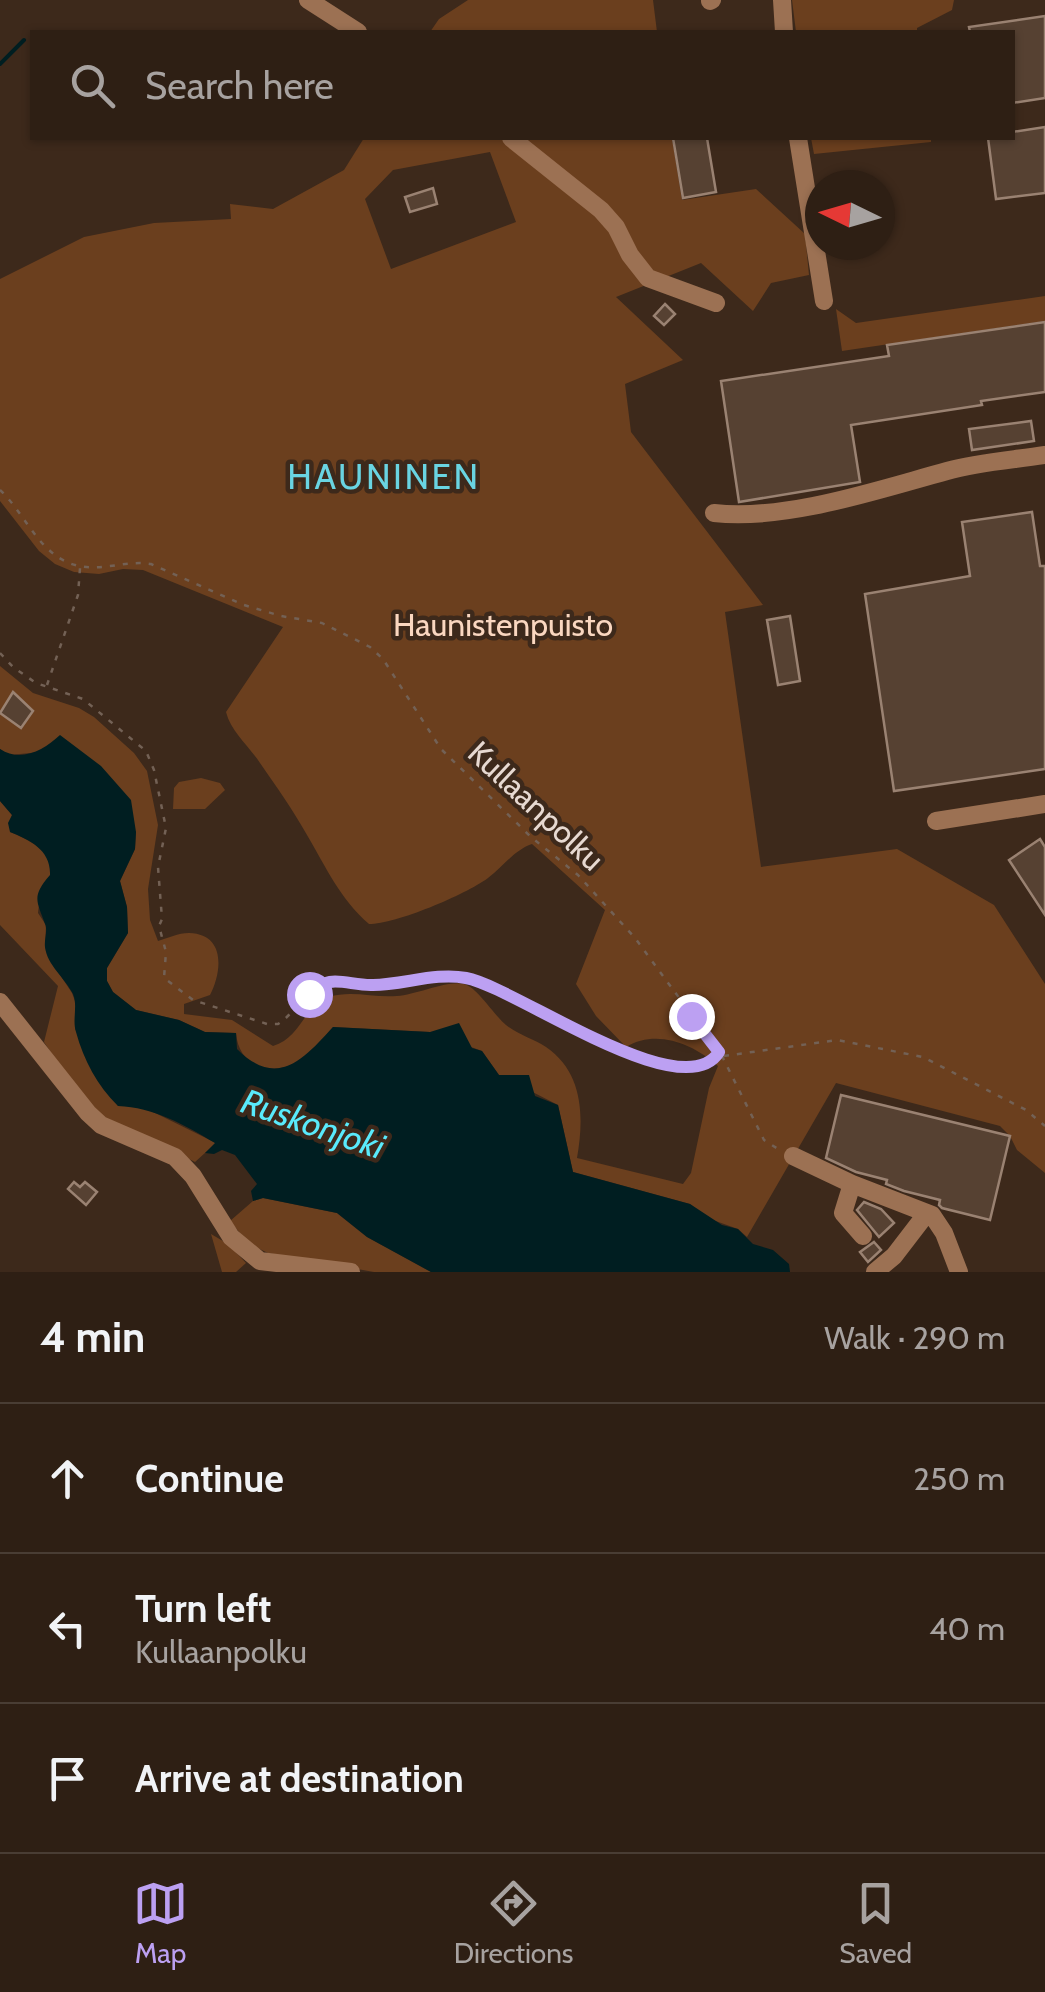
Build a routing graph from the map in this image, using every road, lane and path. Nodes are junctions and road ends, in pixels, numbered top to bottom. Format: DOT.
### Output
graph roads {
  1 [pos="308,0"];
  2 [pos="782,0"];
  3 [pos="355,30"];
  4 [pos="784,30"];
  5 [pos="514,140"];
  6 [pos="798,140"];
  7 [pos="824,301"];
  8 [pos="716,303"];
  9 [pos="1045,454"];
  10 [pos="0,490"];
  11 [pos="714,513"];
  12 [pos="80,566"];
  13 [pos="0,653"];
  14 [pos="47,686"];
  15 [pos="1044,810"];
  16 [pos="936,821"];
  17 [pos="0,1002"];
  18 [pos="721,1054"];
  19 [pos="1045,1126"];
  20 [pos="793,1156"];
  21 [pos="852,1184"];
  22 [pos="926,1213"];
  23 [pos="864,1236"];
  24 [pos="255,1266"];
  25 [pos="351,1272"];
  26 [pos="875,1272"];
  27 [pos="959,1272"];
  1 -- 3 [label="street"];
  2 -- 4 [label="street"];
  5 -- 8 [label="street"];
  6 -- 7 [label="street"];
  9 -- 11 [label="street"];
  10 -- 12 [label="path"];
  12 -- 14 [label="path"];
  12 -- 18 [label="path, Kullaanpolku"];
  13 -- 14 [label="path"];
  14 -- 18 [label="path"];
  15 -- 16 [label="street"];
  17 -- 24 [label="street"];
  18 -- 19 [label="path"];
  18 -- 20 [label="path, Kullaanpolku"];
  20 -- 21 [label="street"];
  21 -- 22 [label="street"];
  21 -- 23 [label="street"];
  22 -- 26 [label="street"];
  22 -- 27 [label="street"];
  24 -- 25 [label="street"];
}
